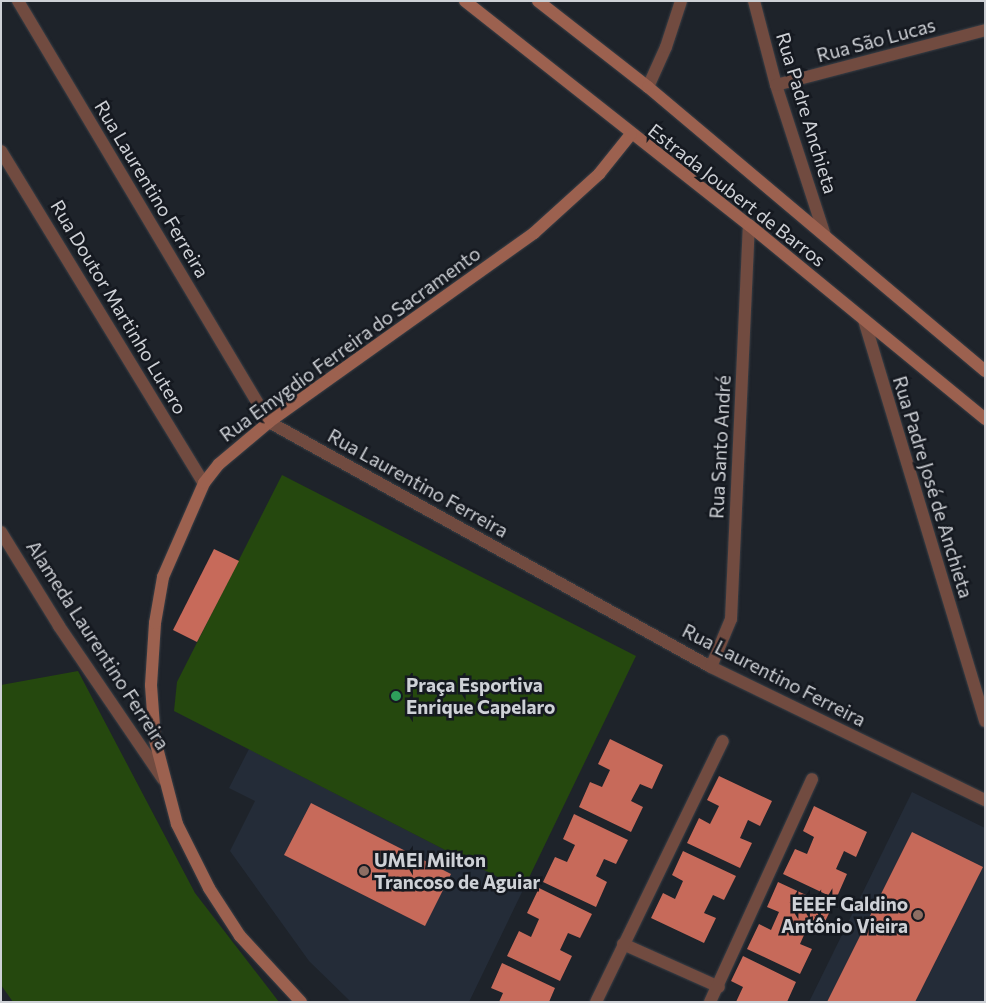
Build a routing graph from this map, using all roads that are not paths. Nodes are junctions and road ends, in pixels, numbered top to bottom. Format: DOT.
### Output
graph roads {
  1 [pos="18,1"];
  2 [pos="465,1"];
  3 [pos="538,1"];
  4 [pos="681,1"];
  5 [pos="754,1"];
  6 [pos="985,30"];
  7 [pos="776,85"];
  8 [pos="648,87"];
  9 [pos="631,134"];
  10 [pos="1,151"];
  11 [pos="749,225"];
  12 [pos="825,236"];
  13 [pos="864,320"];
  14 [pos="985,371"];
  15 [pos="985,419"];
  16 [pos="270,422"];
  17 [pos="204,483"];
  18 [pos="1,532"];
  19 [pos="711,667"];
  20 [pos="985,721"];
  21 [pos="723,742"];
  22 [pos="164,779"];
  23 [pos="812,779"];
  24 [pos="985,800"];
  25 [pos="623,944"];
  26 [pos="719,987"];
  27 [pos="599,1001"];
  28 [pos="301,1002"];
  29 [pos="710,1002"];
  1 -- 16 [label="street, Rua Laurentino Ferreira"];
  2 -- 9 [label="main road, Estrada Joubert de Barros"];
  3 -- 8 [label="main road, Estrada Joubert de Barros"];
  4 -- 8 [label="street"];
  5 -- 7 [label="street, Rua Padre Anchieta"];
  6 -- 7 [label="street, Rua São Lucas"];
  7 -- 12 [label="street, Rua Padre Anchieta"];
  8 -- 12 [label="main road, Estrada Joubert de Barros"];
  9 -- 11 [label="main road, Estrada Joubert de Barros"];
  9 -- 16 [label="main road, Rua Emygdio Ferreira do Sacramento"];
  10 -- 17 [label="street, Rua Doutor Martinho Lutero"];
  11 -- 13 [label="main road, Estrada Joubert de Barros"];
  11 -- 19 [label="street, Rua Santo André"];
  12 -- 14 [label="main road, Estrada Joubert de Barros"];
  13 -- 15 [label="main road, Estrada Joubert de Barros"];
  13 -- 20 [label="street, Rua Padre José de Anchieta"];
  16 -- 17 [label="main road, Rua Emygdio Ferreira do Sacramento"];
  16 -- 19 [label="street, Rua Laurentino Ferreira"];
  17 -- 22 [label="main road, Rua Emygdio Ferreira do Sacramento"];
  18 -- 22 [label="street, Alameda Laurentino Ferreira"];
  19 -- 24 [label="street, Rua Laurentino Ferreira"];
  21 -- 25 [label="street"];
  22 -- 28 [label="main road, Rua Emygdio Ferreira do Sacramento"];
  23 -- 26 [label="street"];
  25 -- 26 [label="street"];
  25 -- 27 [label="street"];
  26 -- 29 [label="street"];
}
